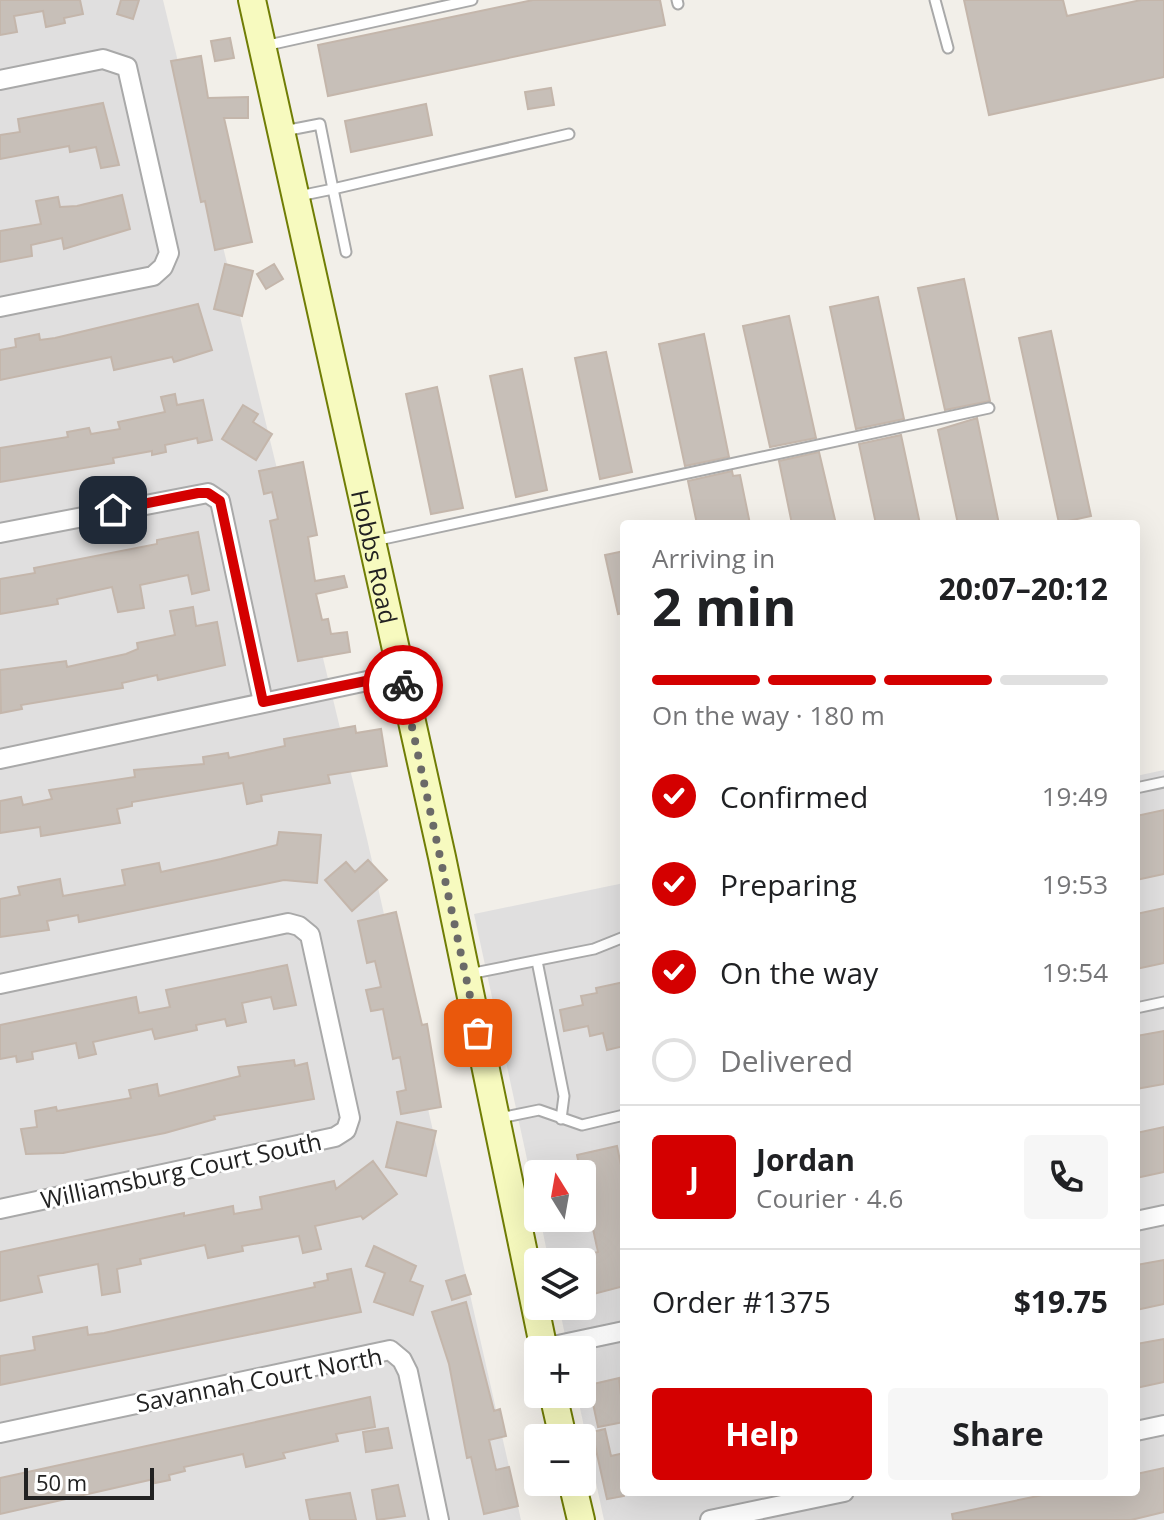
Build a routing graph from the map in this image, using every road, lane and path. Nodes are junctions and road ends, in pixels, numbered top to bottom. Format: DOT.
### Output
graph roads {
  1 [pos="252,0"];
  2 [pos="472,0"];
  3 [pos="935,0"];
  4 [pos="262,46"];
  5 [pos="948,48"];
  6 [pos="0,80"];
  7 [pos="281,132"];
  8 [pos="569,134"];
  9 [pos="333,189"];
  10 [pos="295,196"];
  11 [pos="346,252"];
  12 [pos="0,307"];
  13 [pos="989,408"];
  14 [pos="0,533"];
  15 [pos="371,541"];
  16 [pos="400,674"];
  17 [pos="263,702"];
  18 [pos="0,759"];
  19 [pos="1164,782"];
  20 [pos="1140,787"];
  21 [pos="620,939"];
  22 [pos="537,961"];
  23 [pos="466,975"];
  24 [pos="0,984"];
  25 [pos="1164,1002"];
  26 [pos="1140,1007"];
  27 [pos="620,1116"];
  28 [pos="496,1119"];
  29 [pos="561,1119"];
  30 [pos="0,1209"];
  31 [pos="1164,1215"];
  32 [pos="1140,1220"];
  33 [pos="620,1332"];
  34 [pos="541,1336"];
  35 [pos="596,1337"];
  36 [pos="1164,1425"];
  37 [pos="1140,1430"];
  38 [pos="0,1433"];
  39 [pos="575,1496"];
  40 [pos="825,1496"];
  41 [pos="439,1520"];
  42 [pos="581,1520"];
  43 [pos="710,1520"];
  1 -- 4 [label="street, Hobbs Road"];
  2 -- 4 [label="lane"];
  3 -- 5 [label="lane"];
  4 -- 7 [label="street, Hobbs Road"];
  6 -- 12 [label="street"];
  7 -- 9 [label="lane"];
  7 -- 10 [label="street, Hobbs Road"];
  8 -- 9 [label="lane"];
  9 -- 10 [label="lane"];
  9 -- 11 [label="lane"];
  10 -- 15 [label="street, Hobbs Road"];
  13 -- 15 [label="lane"];
  14 -- 17 [label="street"];
  15 -- 16 [label="street, Hobbs Road"];
  16 -- 17 [label="street"];
  16 -- 23 [label="street, Hobbs Road"];
  17 -- 18 [label="street"];
  19 -- 20 [label="lane"];
  21 -- 22 [label="lane"];
  22 -- 23 [label="lane"];
  22 -- 29 [label="lane"];
  23 -- 28 [label="street, Hobbs Road"];
  24 -- 30 [label="street, Williamsburg Court South"];
  25 -- 26 [label="lane"];
  27 -- 29 [label="lane"];
  28 -- 29 [label="lane"];
  28 -- 34 [label="street, Hobbs Road"];
  31 -- 32 [label="street"];
  33 -- 35 [label="street"];
  36 -- 37 [label="street"];
  38 -- 41 [label="street, Savannah Court North"];
  39 -- 42 [label="street"];
  40 -- 43 [label="street"];
}
